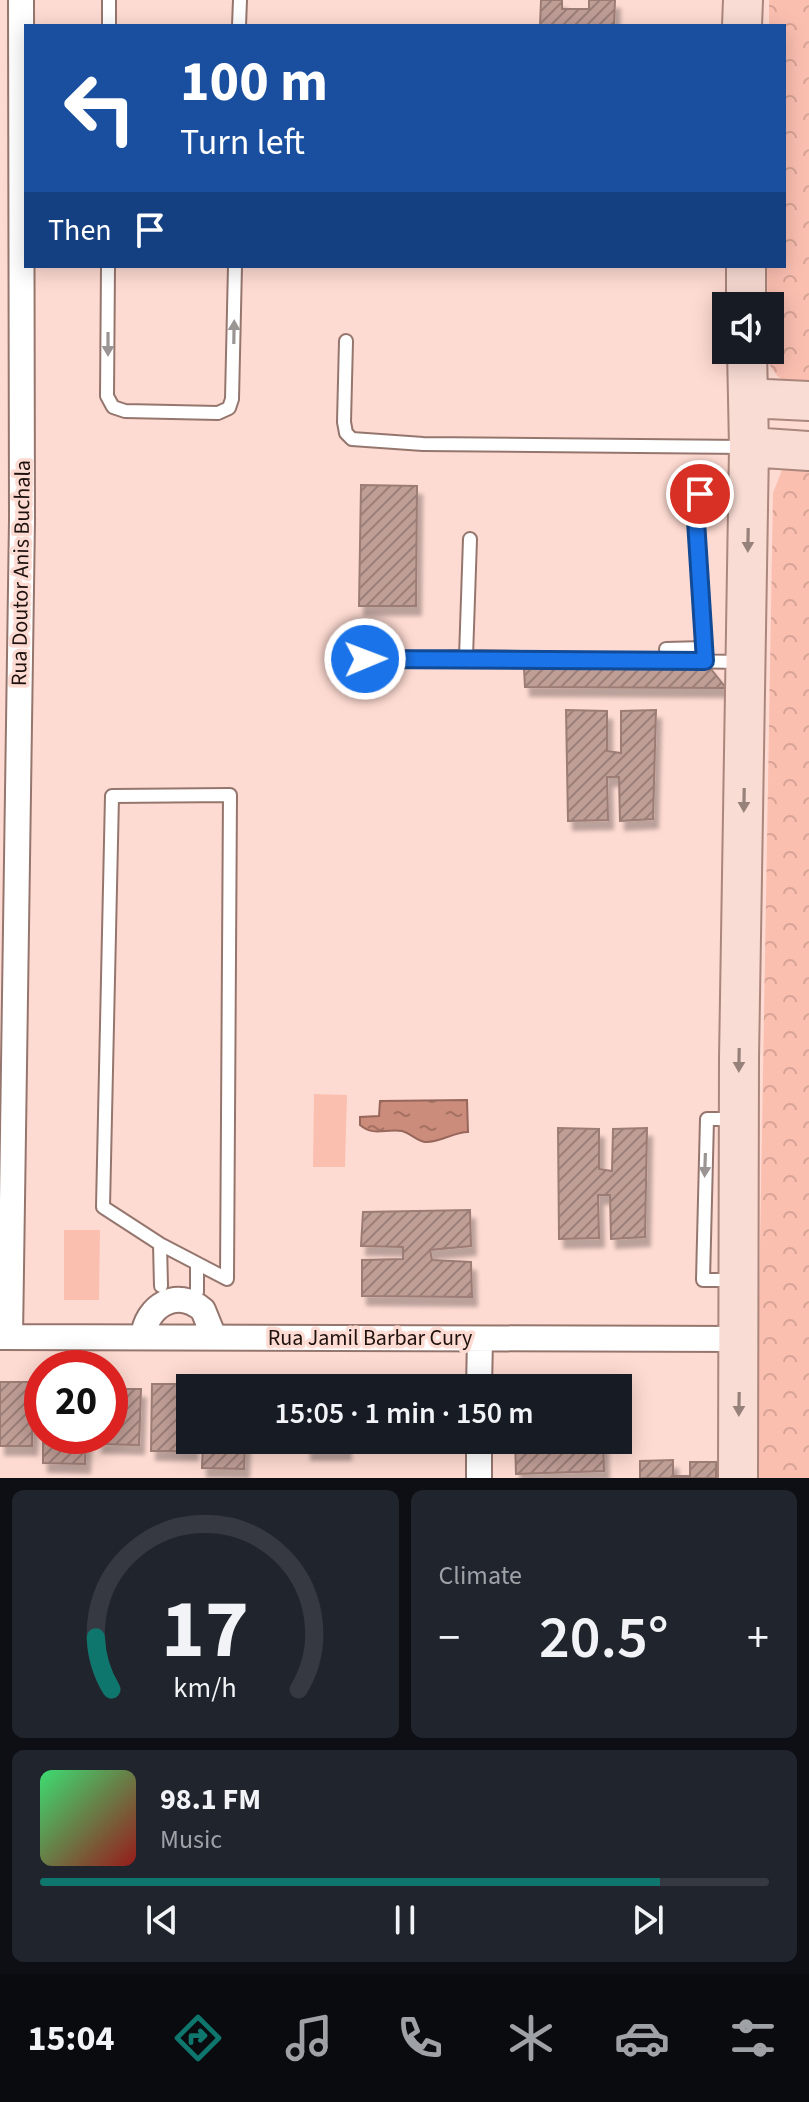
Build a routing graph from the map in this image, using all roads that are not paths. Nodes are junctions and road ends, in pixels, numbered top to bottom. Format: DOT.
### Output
graph roads {
  1 [pos="21,0"];
  2 [pos="109,0"];
  3 [pos="240,0"];
  4 [pos="743,0"];
  5 [pos="109,24"];
  6 [pos="239,24"];
  7 [pos="742,24"];
  8 [pos="108,268"];
  9 [pos="235,268"];
  10 [pos="746,268"];
  11 [pos="746,292"];
  12 [pos="346,341"];
  13 [pos="747,364"];
  14 [pos="748,398"];
  15 [pos="809,401"];
  16 [pos="749,447"];
  17 [pos="809,451"];
  18 [pos="749,486"];
  19 [pos="11,520"];
  20 [pos="470,539"];
  21 [pos="10,622"];
  22 [pos="666,649"];
  23 [pos="704,655"];
  24 [pos="466,657"];
  25 [pos="365,659"];
  26 [pos="747,663"];
  27 [pos="739,1119"];
  28 [pos="160,1244"];
  29 [pos="197,1265"];
  30 [pos="740,1280"];
  31 [pos="161,1295"];
  32 [pos="196,1298"];
  33 [pos="5,1337"];
  34 [pos="143,1337"];
  35 [pos="214,1337"];
  36 [pos="480,1339"];
  37 [pos="740,1339"];
  38 [pos="479,1374"];
  39 [pos="479,1454"];
  40 [pos="479,1478"];
  41 [pos="738,1478"];
  1 -- 19 [label="street, Rua Doutor Anis Buchala"];
  2 -- 5 [label="lane"];
  3 -- 6 [label="lane"];
  4 -- 7 [label="main road"];
  8 -- 9 [label="lane, one-way"];
  10 -- 11 [label="main road"];
  12 -- 16 [label="lane"];
  13 -- 14 [label="main road"];
  14 -- 15 [label="main road"];
  14 -- 16 [label="main road"];
  16 -- 17 [label="main road"];
  16 -- 18 [label="main road"];
  18 -- 23 [label="lane"];
  18 -- 26 [label="main road, one-way"];
  19 -- 21 [label="street, Rua Doutor Anis Buchala"];
  20 -- 24 [label="lane"];
  21 -- 33 [label="street, Rua Doutor Anis Buchala"];
  22 -- 23 [label="lane"];
  23 -- 24 [label="lane"];
  23 -- 26 [label="lane"];
  24 -- 25 [label="lane"];
  26 -- 27 [label="main road, one-way"];
  27 -- 30 [label="main road"];
  27 -- 30 [label="lane, one-way"];
  28 -- 29 [label="lane"];
  28 -- 29 [label="lane"];
  28 -- 31 [label="lane"];
  29 -- 32 [label="lane"];
  30 -- 37 [label="main road"];
  31 -- 32 [label="street"];
  31 -- 34 [label="street"];
  32 -- 35 [label="street"];
  33 -- 34 [label="street, Rua Jamil Barbar Cury"];
  34 -- 35 [label="street, Rua Jamil Barbar Cury"];
  35 -- 36 [label="street, Rua Jamil Barbar Cury"];
  36 -- 37 [label="street, Rua Jamil Barbar Cury"];
  36 -- 38 [label="street"];
  37 -- 41 [label="main road, one-way"];
  39 -- 40 [label="street"];
}
